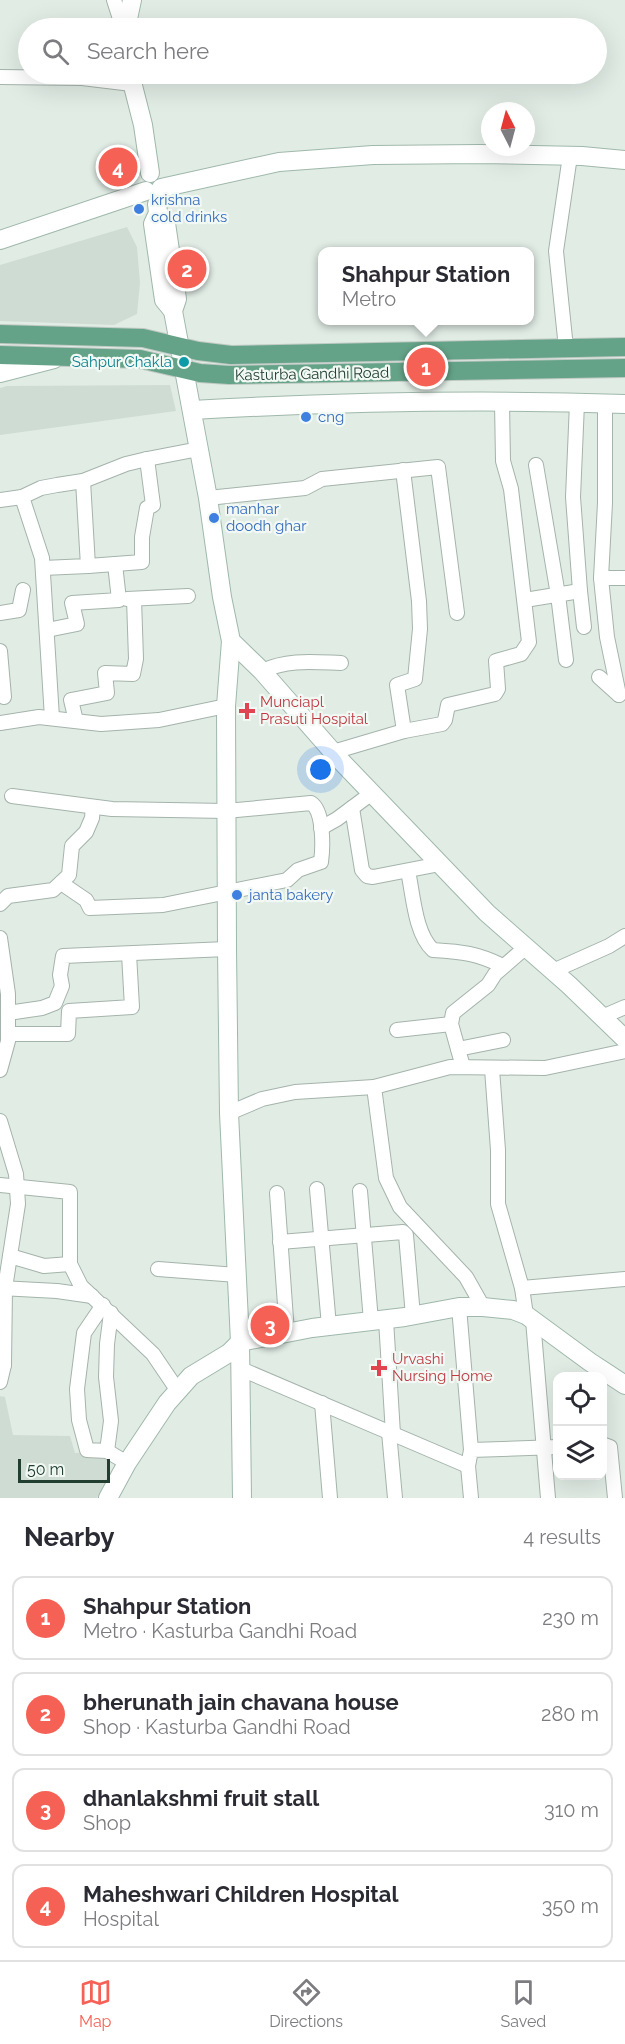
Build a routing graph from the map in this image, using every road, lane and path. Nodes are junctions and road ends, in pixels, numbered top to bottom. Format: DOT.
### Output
graph roads {
  1 [pos="114,0"];
  2 [pos="132,0"];
  3 [pos="120,18"];
  4 [pos="127,18"];
  5 [pos="0,77"];
  6 [pos="18,77"];
  7 [pos="132,84"];
  8 [pos="481,146"];
  9 [pos="535,147"];
  10 [pos="625,151"];
  11 [pos="570,156"];
  12 [pos="625,160"];
  13 [pos="153,184"];
  14 [pos="0,232"];
  15 [pos="0,240"];
  16 [pos="0,334"];
  17 [pos="180,347"];
  18 [pos="625,347"];
  19 [pos="566,348"];
  20 [pos="0,355"];
  21 [pos="56,358"];
  22 [pos="625,368"];
  23 [pos="184,370"];
  24 [pos="0,373"];
  25 [pos="502,402"];
  26 [pos="577,403"];
  27 [pos="605,403"];
  28 [pos="625,404"];
  29 [pos="192,410"];
  30 [pos="199,449"];
  31 [pos="147,459"];
  32 [pos="536,465"];
  33 [pos="402,470"];
  34 [pos="83,481"];
  35 [pos="22,496"];
  36 [pos="208,498"];
  37 [pos="0,500"];
  38 [pos="116,564"];
  39 [pos="88,566"];
  40 [pos="43,568"];
  41 [pos="601,578"];
  42 [pos="625,578"];
  43 [pos="23,590"];
  44 [pos="580,591"];
  45 [pos="558,595"];
  46 [pos="188,596"];
  47 [pos="134,599"];
  48 [pos="119,600"];
  49 [pos="525,600"];
  50 [pos="0,613"];
  51 [pos="457,613"];
  52 [pos="584,627"];
  53 [pos="47,630"];
  54 [pos="231,640"];
  55 [pos="0,651"];
  56 [pos="566,660"];
  57 [pos="341,663"];
  58 [pos="262,671"];
  59 [pos="599,676"];
  60 [pos="2,697"];
  61 [pos="622,698"];
  62 [pos="226,706"];
  63 [pos="52,718"];
  64 [pos="76,721"];
  65 [pos="5,722"];
  66 [pos="404,731"];
  67 [pos="333,752"];
  68 [pos="372,793"];
  69 [pos="12,796"];
  70 [pos="93,807"];
  71 [pos="352,808"];
  72 [pos="226,811"];
  73 [pos="321,828"];
  74 [pos="440,864"];
  75 [pos="408,871"];
  76 [pos="61,883"];
  77 [pos="228,891"];
  78 [pos="0,904"];
  79 [pos="625,936"];
  80 [pos="0,938"];
  81 [pos="525,947"];
  82 [pos="227,949"];
  83 [pos="129,954"];
  84 [pos="503,966"];
  85 [pos="553,970"];
  86 [pos="4,995"];
  87 [pos="625,1007"];
  88 [pos="8,1013"];
  89 [pos="602,1017"];
  90 [pos="451,1024"];
  91 [pos="397,1030"];
  92 [pos="8,1034"];
  93 [pos="625,1039"];
  94 [pos="503,1040"];
  95 [pos="458,1049"];
  96 [pos="625,1051"];
  97 [pos="463,1067"];
  98 [pos="492,1069"];
  99 [pos="0,1070"];
  100 [pos="374,1088"];
  101 [pos="229,1113"];
  102 [pos="0,1121"];
  103 [pos="0,1185"];
  104 [pos="17,1186"];
  105 [pos="317,1188"];
  106 [pos="360,1191"];
  107 [pos="278,1193"];
  108 [pos="364,1235"];
  109 [pos="321,1239"];
  110 [pos="280,1242"];
  111 [pos="10,1256"];
  112 [pos="70,1264"];
  113 [pos="159,1269"];
  114 [pos="237,1275"];
  115 [pos="625,1279"];
  116 [pos="2,1288"];
  117 [pos="522,1288"];
  118 [pos="102,1305"];
  119 [pos="459,1307"];
  120 [pos="483,1307"];
  121 [pos="413,1316"];
  122 [pos="530,1318"];
  123 [pos="379,1320"];
  124 [pos="329,1326"];
  125 [pos="286,1333"];
  126 [pos="240,1342"];
  127 [pos="2,1365"];
  128 [pos="241,1369"];
  129 [pos="0,1382"];
  130 [pos="625,1385"];
  131 [pos="178,1391"];
  132 [pos="322,1403"];
  133 [pos="391,1433"];
  134 [pos="607,1445"];
  135 [pos="551,1447"];
  136 [pos="471,1450"];
  137 [pos="107,1451"];
  138 [pos="127,1463"];
  139 [pos="468,1466"];
  140 [pos="108,1498"];
  141 [pos="242,1498"];
  142 [pos="330,1498"];
  143 [pos="395,1498"];
  144 [pos="471,1498"];
  145 [pos="548,1498"];
  146 [pos="615,1498"];
  1 -- 3 [label="street"];
  2 -- 4 [label="street"];
  5 -- 6 [label="street"];
  7 -- 13 [label="street"];
  8 -- 13 [label="street"];
  9 -- 10 [label="street"];
  11 -- 12 [label="street"];
  11 -- 13 [label="street"];
  11 -- 19 [label="street"];
  13 -- 14 [label="street"];
  13 -- 15 [label="street"];
  13 -- 17 [label="street"];
  16 -- 17 [label="main road, Kasturba Gandhi Road"];
  17 -- 19 [label="main road, Kasturba Gandhi Road"];
  17 -- 23 [label="street"];
  18 -- 19 [label="main road, Kasturba Gandhi Road"];
  20 -- 21 [label="main road, Kasturba Gandhi Road"];
  21 -- 23 [label="main road, Kasturba Gandhi Road"];
  21 -- 24 [label="street"];
  22 -- 23 [label="main road, Kasturba Gandhi Road"];
  23 -- 29 [label="street"];
  25 -- 26 [label="street"];
  25 -- 29 [label="street"];
  25 -- 49 [label="street"];
  26 -- 27 [label="street"];
  26 -- 44 [label="street"];
  27 -- 28 [label="street"];
  27 -- 41 [label="street"];
  29 -- 30 [label="street"];
  30 -- 31 [label="street"];
  30 -- 36 [label="street"];
  31 -- 34 [label="street"];
  31 -- 38 [label="street"];
  32 -- 45 [label="street"];
  33 -- 36 [label="street"];
  33 -- 51 [label="street"];
  33 -- 66 [label="street"];
  34 -- 35 [label="street"];
  34 -- 39 [label="street"];
  35 -- 37 [label="street"];
  35 -- 40 [label="street"];
  36 -- 54 [label="street"];
  38 -- 39 [label="street"];
  38 -- 48 [label="street"];
  39 -- 40 [label="street"];
  40 -- 53 [label="street"];
  41 -- 42 [label="street"];
  41 -- 61 [label="street"];
  43 -- 50 [label="street"];
  44 -- 45 [label="street"];
  44 -- 52 [label="street"];
  45 -- 49 [label="street"];
  45 -- 56 [label="street"];
  46 -- 47 [label="street"];
  47 -- 48 [label="street"];
  47 -- 64 [label="street"];
  48 -- 53 [label="street"];
  49 -- 66 [label="street"];
  53 -- 63 [label="street"];
  54 -- 58 [label="street"];
  54 -- 62 [label="street"];
  55 -- 60 [label="street"];
  57 -- 58 [label="street"];
  58 -- 67 [label="street"];
  59 -- 61 [label="street"];
  60 -- 65 [label="street"];
  62 -- 64 [label="street"];
  62 -- 72 [label="street"];
  63 -- 64 [label="street"];
  63 -- 65 [label="street"];
  66 -- 67 [label="street"];
  67 -- 68 [label="street"];
  68 -- 71 [label="street"];
  68 -- 74 [label="street"];
  69 -- 70 [label="street"];
  70 -- 72 [label="street"];
  70 -- 76 [label="street"];
  71 -- 73 [label="street"];
  71 -- 75 [label="street"];
  72 -- 73 [label="street"];
  72 -- 77 [label="street"];
  73 -- 77 [label="street"];
  74 -- 75 [label="street"];
  74 -- 81 [label="street"];
  75 -- 84 [label="street"];
  76 -- 77 [label="street"];
  76 -- 78 [label="street"];
  77 -- 82 [label="street"];
  79 -- 85 [label="street"];
  80 -- 86 [label="street"];
  81 -- 84 [label="street"];
  81 -- 85 [label="street"];
  82 -- 83 [label="street"];
  82 -- 101 [label="street"];
  83 -- 88 [label="street"];
  83 -- 92 [label="street"];
  84 -- 90 [label="street"];
  85 -- 89 [label="street"];
  86 -- 88 [label="street"];
  87 -- 89 [label="street"];
  88 -- 92 [label="street"];
  89 -- 93 [label="street"];
  90 -- 91 [label="street"];
  90 -- 95 [label="street"];
  92 -- 99 [label="street"];
  94 -- 95 [label="street"];
  95 -- 97 [label="street"];
  96 -- 98 [label="street"];
  97 -- 98 [label="street"];
  97 -- 100 [label="street"];
  98 -- 117 [label="street"];
  100 -- 101 [label="street"];
  100 -- 120 [label="street"];
  101 -- 114 [label="street"];
  102 -- 104 [label="street"];
  103 -- 104 [label="street"];
  104 -- 111 [label="street"];
  104 -- 112 [label="street"];
  105 -- 109 [label="street"];
  106 -- 108 [label="street"];
  107 -- 110 [label="street"];
  108 -- 109 [label="street"];
  108 -- 121 [label="street"];
  108 -- 123 [label="street"];
  109 -- 110 [label="street"];
  109 -- 124 [label="street"];
  110 -- 125 [label="street"];
  111 -- 112 [label="street"];
  111 -- 116 [label="street"];
  112 -- 118 [label="street"];
  113 -- 114 [label="street"];
  114 -- 126 [label="street"];
  115 -- 117 [label="street"];
  116 -- 118 [label="street"];
  116 -- 127 [label="street"];
  117 -- 122 [label="street"];
  118 -- 131 [label="street"];
  118 -- 137 [label="street"];
  118 -- 137 [label="street"];
  119 -- 120 [label="street"];
  119 -- 121 [label="street"];
  119 -- 136 [label="street"];
  120 -- 122 [label="street"];
  121 -- 123 [label="street"];
  122 -- 130 [label="street"];
  122 -- 135 [label="street"];
  123 -- 124 [label="street"];
  123 -- 133 [label="street"];
  124 -- 125 [label="street"];
  125 -- 126 [label="street"];
  126 -- 128 [label="street"];
  126 -- 131 [label="street"];
  127 -- 129 [label="street"];
  128 -- 132 [label="street"];
  128 -- 141 [label="street"];
  131 -- 138 [label="street"];
  132 -- 133 [label="street"];
  132 -- 142 [label="street"];
  133 -- 139 [label="street"];
  133 -- 143 [label="street"];
  134 -- 146 [label="street"];
  135 -- 136 [label="street"];
  135 -- 145 [label="street"];
  136 -- 139 [label="street"];
  137 -- 138 [label="street"];
  138 -- 140 [label="street"];
  139 -- 144 [label="street"];
}
